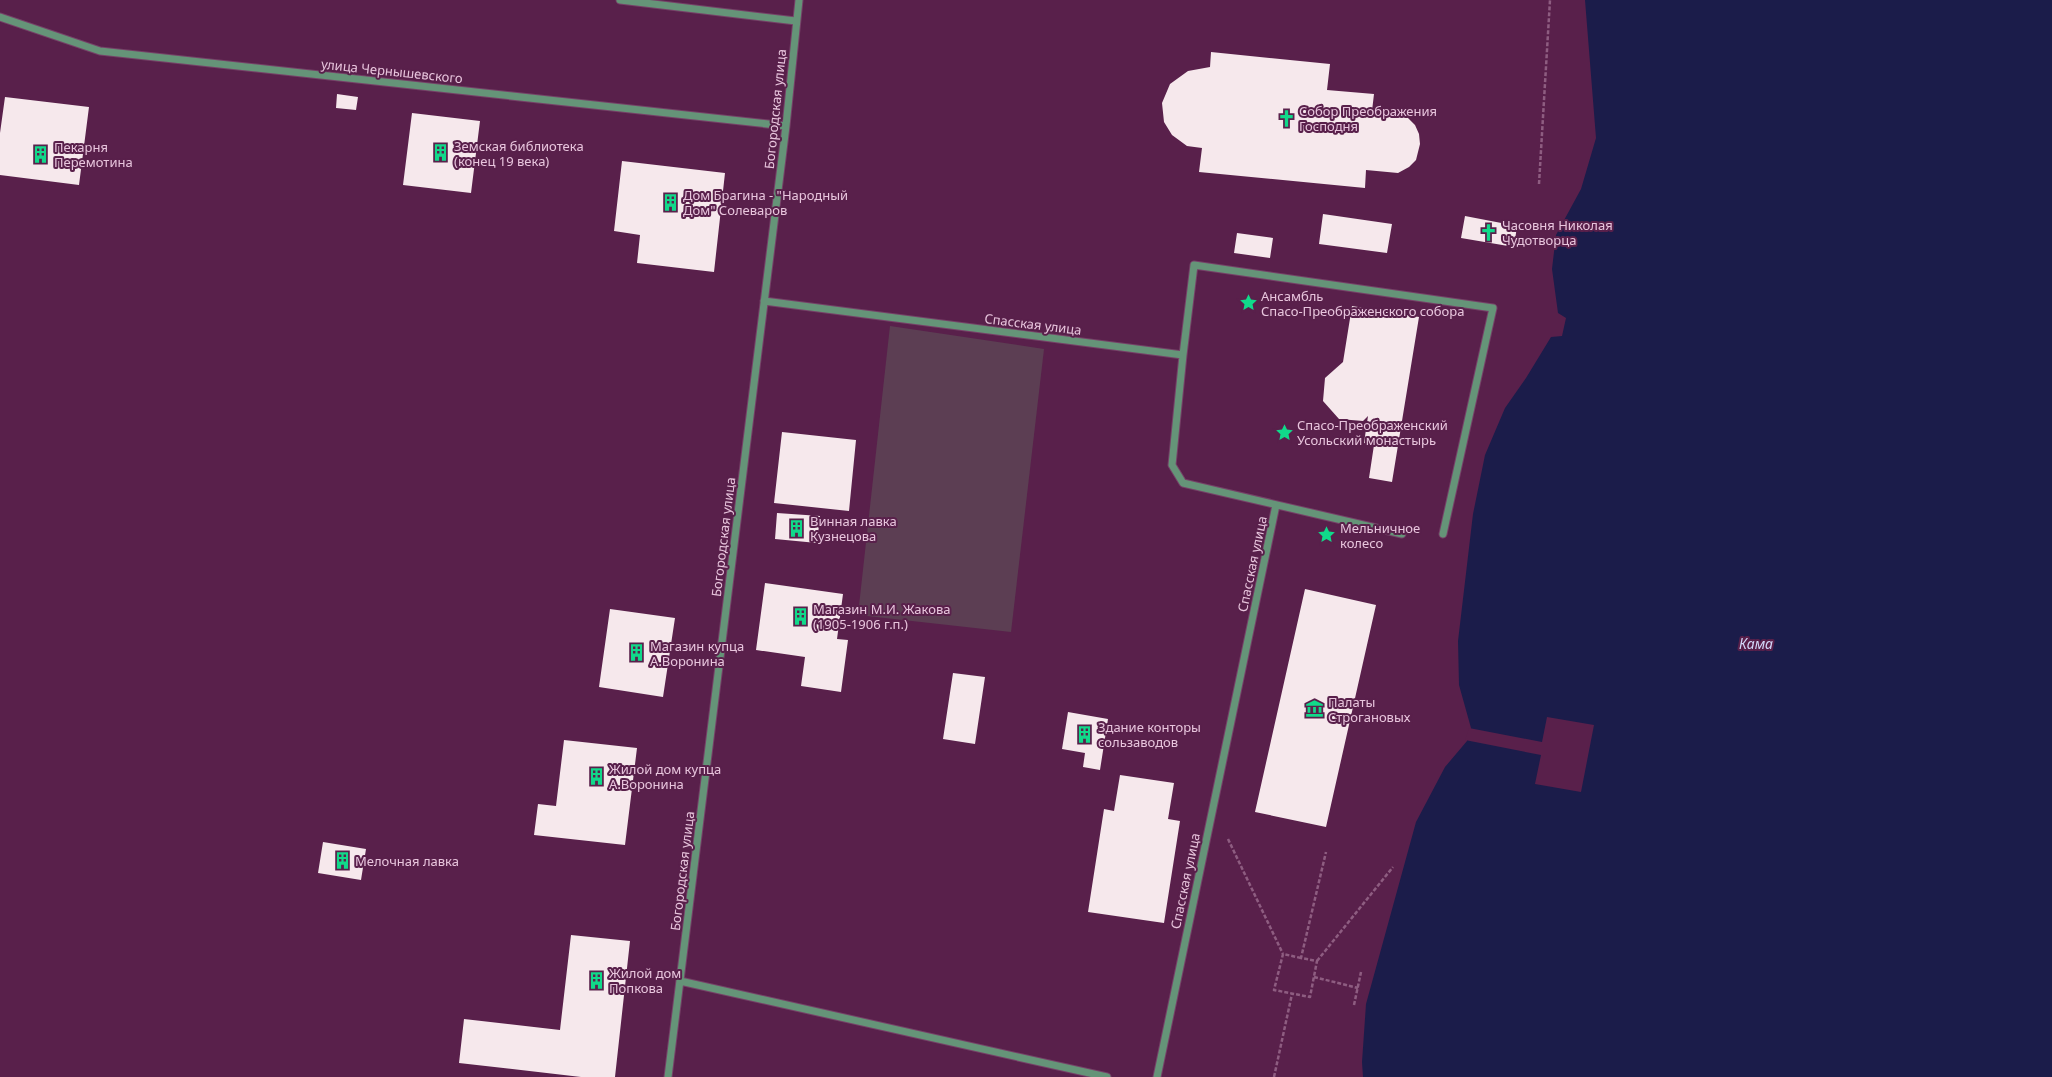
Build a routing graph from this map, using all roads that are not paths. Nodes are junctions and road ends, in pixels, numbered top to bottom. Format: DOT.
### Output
graph roads {
  1 [pos="620,0"];
  2 [pos="799,0"];
  3 [pos="0,17"];
  4 [pos="796,21"];
  5 [pos="786,126"];
  6 [pos="764,301"];
  7 [pos="1183,355"];
  8 [pos="1276,504"];
  9 [pos="1402,534"];
  10 [pos="1443,534"];
  11 [pos="680,981"];
  12 [pos="668,1077"];
  13 [pos="1107,1077"];
  14 [pos="1157,1077"];
  1 -- 4 [label="street"];
  2 -- 4 [label="street, Богородская улица"];
  3 -- 5 [label="street, улица Чернышевского"];
  4 -- 5 [label="street, Богородская улица"];
  5 -- 6 [label="street, Богородская улица"];
  6 -- 7 [label="street, Спасская улица"];
  6 -- 11 [label="street, Богородская улица"];
  7 -- 8 [label="street, Спасская улица"];
  7 -- 10 [label="street"];
  8 -- 9 [label="street"];
  8 -- 14 [label="street, Спасская улица"];
  11 -- 12 [label="street, Богородская улица"];
  11 -- 13 [label="street"];
}
